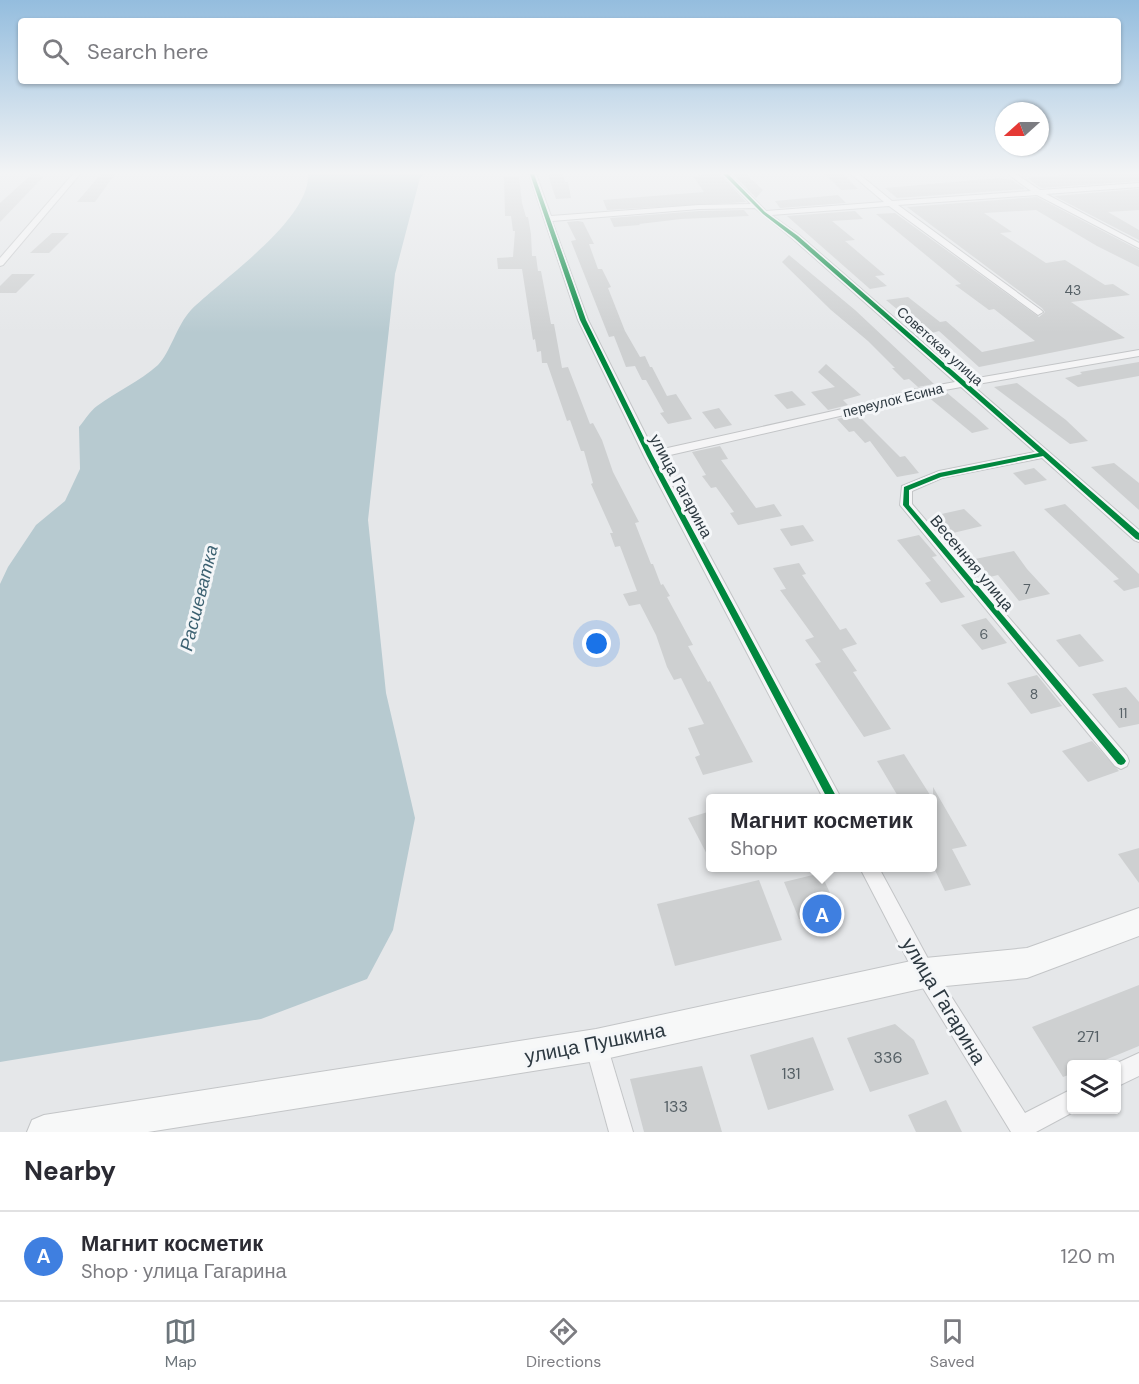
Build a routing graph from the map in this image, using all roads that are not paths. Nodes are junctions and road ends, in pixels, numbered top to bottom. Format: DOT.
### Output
graph roads {
  1 [pos="31,227"];
  2 [pos="549,227"];
  3 [pos="783,227"];
  4 [pos="921,227"];
  5 [pos="1103,227"];
  6 [pos="1139,246"];
  7 [pos="0,263"];
  8 [pos="1038,312"];
  9 [pos="1139,353"];
  10 [pos="962,384"];
  11 [pos="1044,454"];
  12 [pos="650,456"];
  13 [pos="1139,537"];
  14 [pos="1121,761"];
  15 [pos="830,794"];
  16 [pos="872,872"];
  17 [pos="1139,922"];
  18 [pos="925,973"];
  19 [pos="596,1045"];
  20 [pos="1139,1064"];
  21 [pos="1121,1073"];
  22 [pos="1067,1102"];
  23 [pos="1022,1129"];
  24 [pos="44,1132"];
  25 [pos="621,1132"];
  1 -- 7 [label="street"];
  2 -- 12 [label="street, улица Гагарина"];
  3 -- 10 [label="street, Советская улица"];
  4 -- 8 [label="street"];
  5 -- 6 [label="street"];
  9 -- 10 [label="street, переулок Есина"];
  10 -- 11 [label="street, Советская улица"];
  10 -- 12 [label="street, переулок Есина"];
  11 -- 13 [label="street, Советская улица"];
  11 -- 14 [label="street, Весенняя улица"];
  12 -- 15 [label="street, улица Гагарина"];
  16 -- 18 [label="street, улица Гагарина"];
  17 -- 18 [label="main road, улица Пушкина"];
  18 -- 19 [label="main road, улица Пушкина"];
  18 -- 23 [label="street, улица Гагарина"];
  19 -- 24 [label="main road, улица Пушкина"];
  19 -- 25 [label="street"];
  20 -- 21 [label="street"];
  22 -- 23 [label="street"];
}
